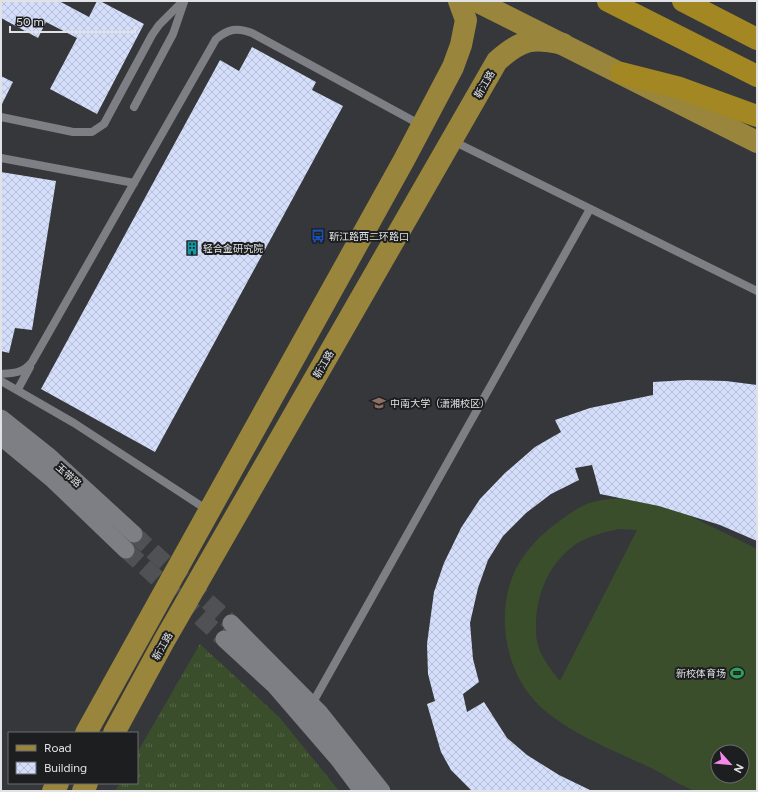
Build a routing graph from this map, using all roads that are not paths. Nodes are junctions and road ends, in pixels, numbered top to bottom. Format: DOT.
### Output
graph roads {
  1 [pos="183,1"];
  2 [pos="459,1"];
  3 [pos="476,1"];
  4 [pos="608,1"];
  5 [pos="682,1"];
  6 [pos="757,39"];
  7 [pos="564,44"];
  8 [pos="621,73"];
  9 [pos="757,76"];
  10 [pos="134,107"];
  11 [pos="757,116"];
  12 [pos="1,117"];
  13 [pos="422,126"];
  14 [pos="453,140"];
  15 [pos="757,142"];
  16 [pos="1,158"];
  17 [pos="134,183"];
  18 [pos="590,209"];
  19 [pos="757,291"];
  20 [pos="40,351"];
  21 [pos="1,374"];
  22 [pos="1,381"];
  23 [pos="18,389"];
  24 [pos="1,418"];
  25 [pos="1,437"];
  26 [pos="209,511"];
  27 [pos="134,534"];
  28 [pos="126,550"];
  29 [pos="231,623"];
  30 [pos="224,638"];
  31 [pos="312,704"];
  32 [pos="87,732"];
  33 [pos="115,732"];
  34 [pos="362,791"];
  35 [pos="382,791"];
  1 -- 10 [label="lane"];
  1 -- 12 [label="lane"];
  2 -- 13 [label="main road"];
  3 -- 7 [label="main road"];
  4 -- 9 [label="highway"];
  5 -- 6 [label="highway"];
  7 -- 8 [label="main road"];
  7 -- 14 [label="main road, 靳江路"];
  8 -- 11 [label="highway"];
  8 -- 15 [label="main road"];
  13 -- 17 [label="lane"];
  13 -- 26 [label="main road"];
  14 -- 18 [label="lane"];
  14 -- 33 [label="main road, 靳江路"];
  16 -- 17 [label="lane"];
  17 -- 20 [label="lane"];
  18 -- 19 [label="lane"];
  18 -- 31 [label="lane"];
  20 -- 21 [label="lane"];
  20 -- 23 [label="lane"];
  22 -- 23 [label="lane"];
  23 -- 26 [label="lane"];
  24 -- 27 [label="street, 玉带路"];
  25 -- 28 [label="street"];
  26 -- 32 [label="main road"];
  29 -- 31 [label="street"];
  30 -- 34 [label="street"];
  31 -- 35 [label="street"];
}
